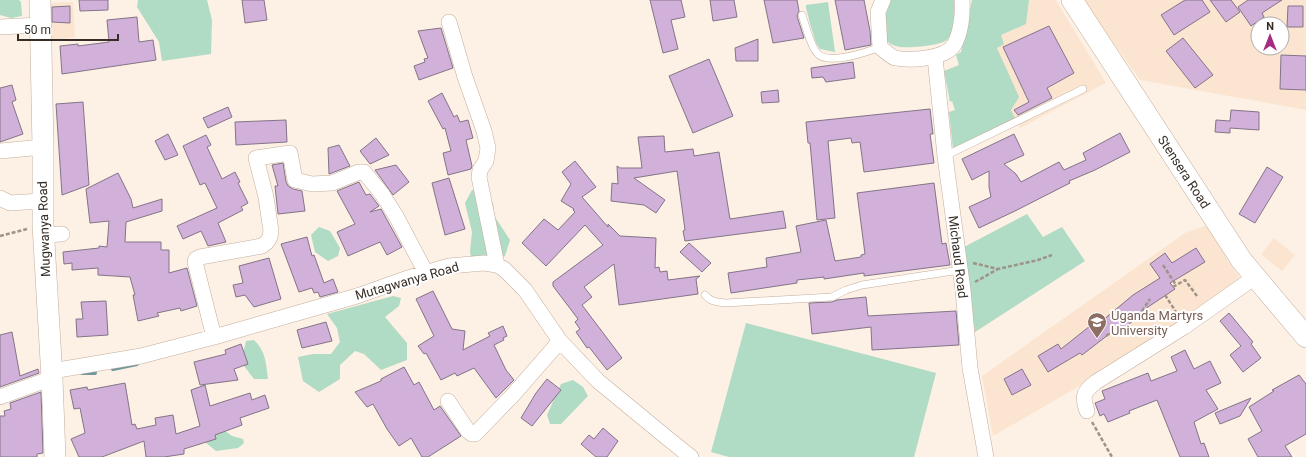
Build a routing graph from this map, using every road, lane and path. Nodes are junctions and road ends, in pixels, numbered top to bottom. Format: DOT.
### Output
graph roads {
  1 [pos="40,0"];
  2 [pos="883,0"];
  3 [pos="962,0"];
  4 [pos="1072,0"];
  5 [pos="802,15"];
  6 [pos="450,22"];
  7 [pos="40,25"];
  8 [pos="0,27"];
  9 [pos="880,47"];
  10 [pos="935,56"];
  11 [pos="1084,89"];
  12 [pos="42,148"];
  13 [pos="0,151"];
  14 [pos="946,156"];
  15 [pos="0,198"];
  16 [pos="42,201"];
  17 [pos="49,231"];
  18 [pos="0,236"];
  19 [pos="1052,255"];
  20 [pos="497,265"];
  21 [pos="960,265"];
  22 [pos="1163,265"];
  23 [pos="998,269"];
  24 [pos="426,273"];
  25 [pos="1256,277"];
  26 [pos="963,290"];
  27 [pos="705,296"];
  28 [pos="1165,296"];
  29 [pos="1196,296"];
  30 [pos="1150,299"];
  31 [pos="1142,311"];
  32 [pos="1176,312"];
  33 [pos="1117,328"];
  34 [pos="1106,336"];
  35 [pos="1306,336"];
  36 [pos="214,337"];
  37 [pos="560,341"];
  38 [pos="52,374"];
  39 [pos="0,397"];
  40 [pos="448,402"];
  41 [pos="1087,411"];
  42 [pos="55,457"];
  43 [pos="691,457"];
  44 [pos="986,457"];
  45 [pos="1112,457"];
  1 -- 7 [label="street, Mugwanya Road"];
  2 -- 9 [label="street"];
  3 -- 10 [label="street"];
  4 -- 25 [label="street, Stensera Road"];
  5 -- 9 [label="lane"];
  6 -- 20 [label="street"];
  7 -- 8 [label="street"];
  7 -- 12 [label="street, Mugwanya Road"];
  9 -- 10 [label="street"];
  10 -- 14 [label="street, Michaud Road"];
  11 -- 14 [label="lane"];
  12 -- 13 [label="street"];
  12 -- 16 [label="street, Mugwanya Road"];
  14 -- 21 [label="street, Michaud Road"];
  15 -- 16 [label="street"];
  16 -- 17 [label="street, Mugwanya Road"];
  17 -- 18 [label="path"];
  17 -- 38 [label="street, Mugwanya Road"];
  19 -- 23 [label="path"];
  20 -- 24 [label="street, Mutagwanya Road"];
  20 -- 37 [label="street"];
  21 -- 23 [label="path"];
  21 -- 26 [label="street, Michaud Road"];
  21 -- 27 [label="lane"];
  22 -- 29 [label="path"];
  23 -- 26 [label="path"];
  24 -- 36 [label="street, Mutagwanya Road"];
  24 -- 36 [label="street"];
  25 -- 35 [label="street, Stensera Road"];
  25 -- 41 [label="street"];
  26 -- 44 [label="street, Michaud Road"];
  28 -- 32 [label="path"];
  30 -- 31 [label="path"];
  33 -- 34 [label="path"];
  36 -- 38 [label="street, Mutagwanya Road"];
  37 -- 40 [label="street"];
  37 -- 43 [label="street"];
  38 -- 39 [label="street, Mutagwanya Road"];
  38 -- 42 [label="street, Mugwanya Road"];
  41 -- 45 [label="path"];
}
